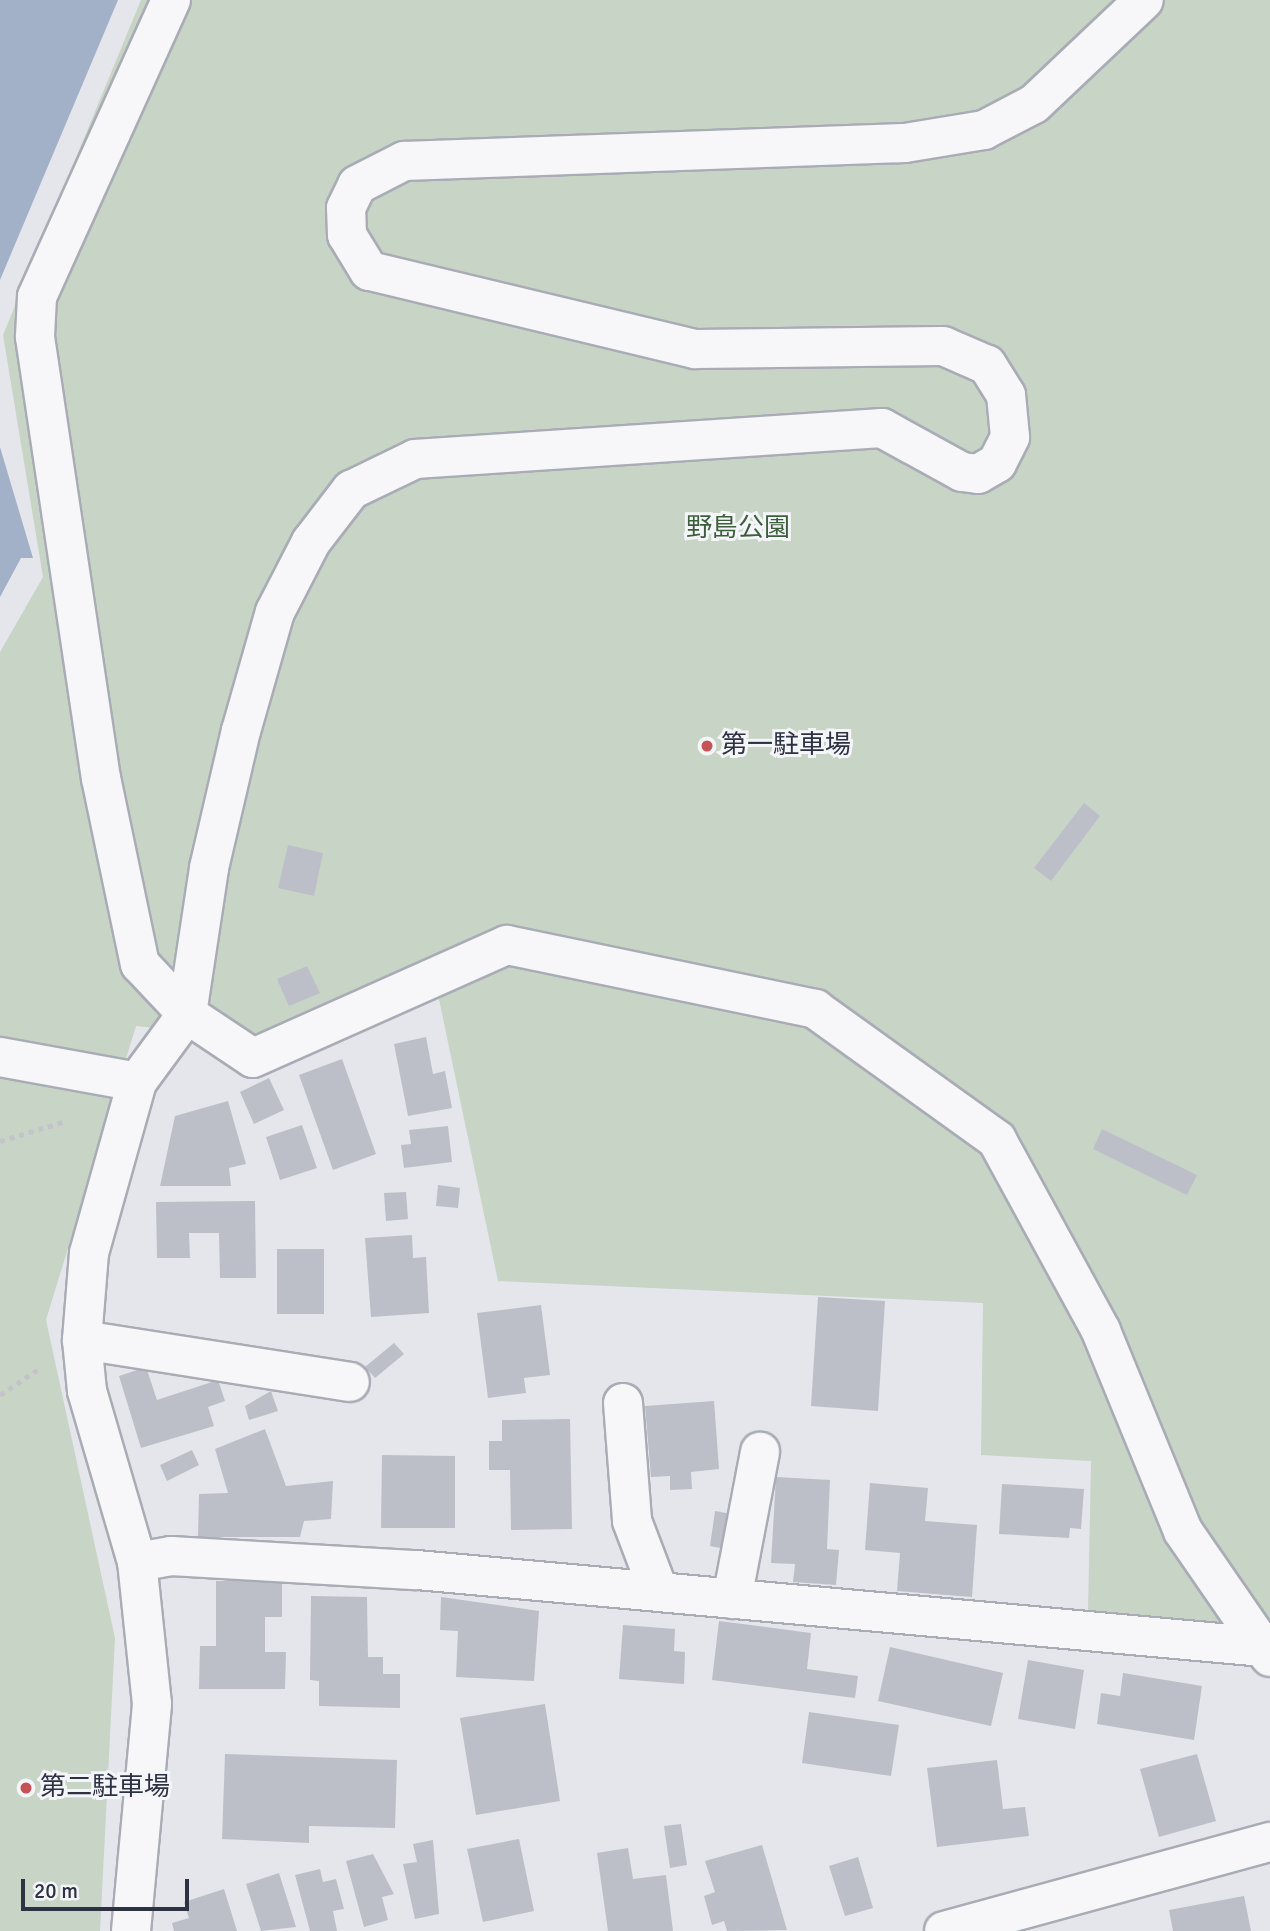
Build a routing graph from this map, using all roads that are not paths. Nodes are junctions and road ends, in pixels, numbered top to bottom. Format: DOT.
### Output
graph roads {
  1 [pos="171,0"];
  2 [pos="1144,0"];
  3 [pos="187,1014"];
  4 [pos="0,1056"];
  5 [pos="133,1096"];
  6 [pos="82,1340"];
  7 [pos="350,1382"];
  8 [pos="622,1403"];
  9 [pos="760,1452"];
  10 [pos="137,1562"];
  11 [pos="659,1592"];
  12 [pos="732,1600"];
  13 [pos="1267,1652"];
  14 [pos="1270,1842"];
  15 [pos="131,1931"];
  16 [pos="944,1931"];
  1 -- 3 [label="street"];
  2 -- 3 [label="street"];
  3 -- 5 [label="street"];
  3 -- 13 [label="street"];
  4 -- 5 [label="street"];
  5 -- 6 [label="street"];
  6 -- 7 [label="street"];
  6 -- 10 [label="street"];
  8 -- 11 [label="street"];
  9 -- 12 [label="street"];
  10 -- 11 [label="street"];
  10 -- 15 [label="street"];
  11 -- 12 [label="street"];
  12 -- 13 [label="street"];
  14 -- 16 [label="street"];
}
